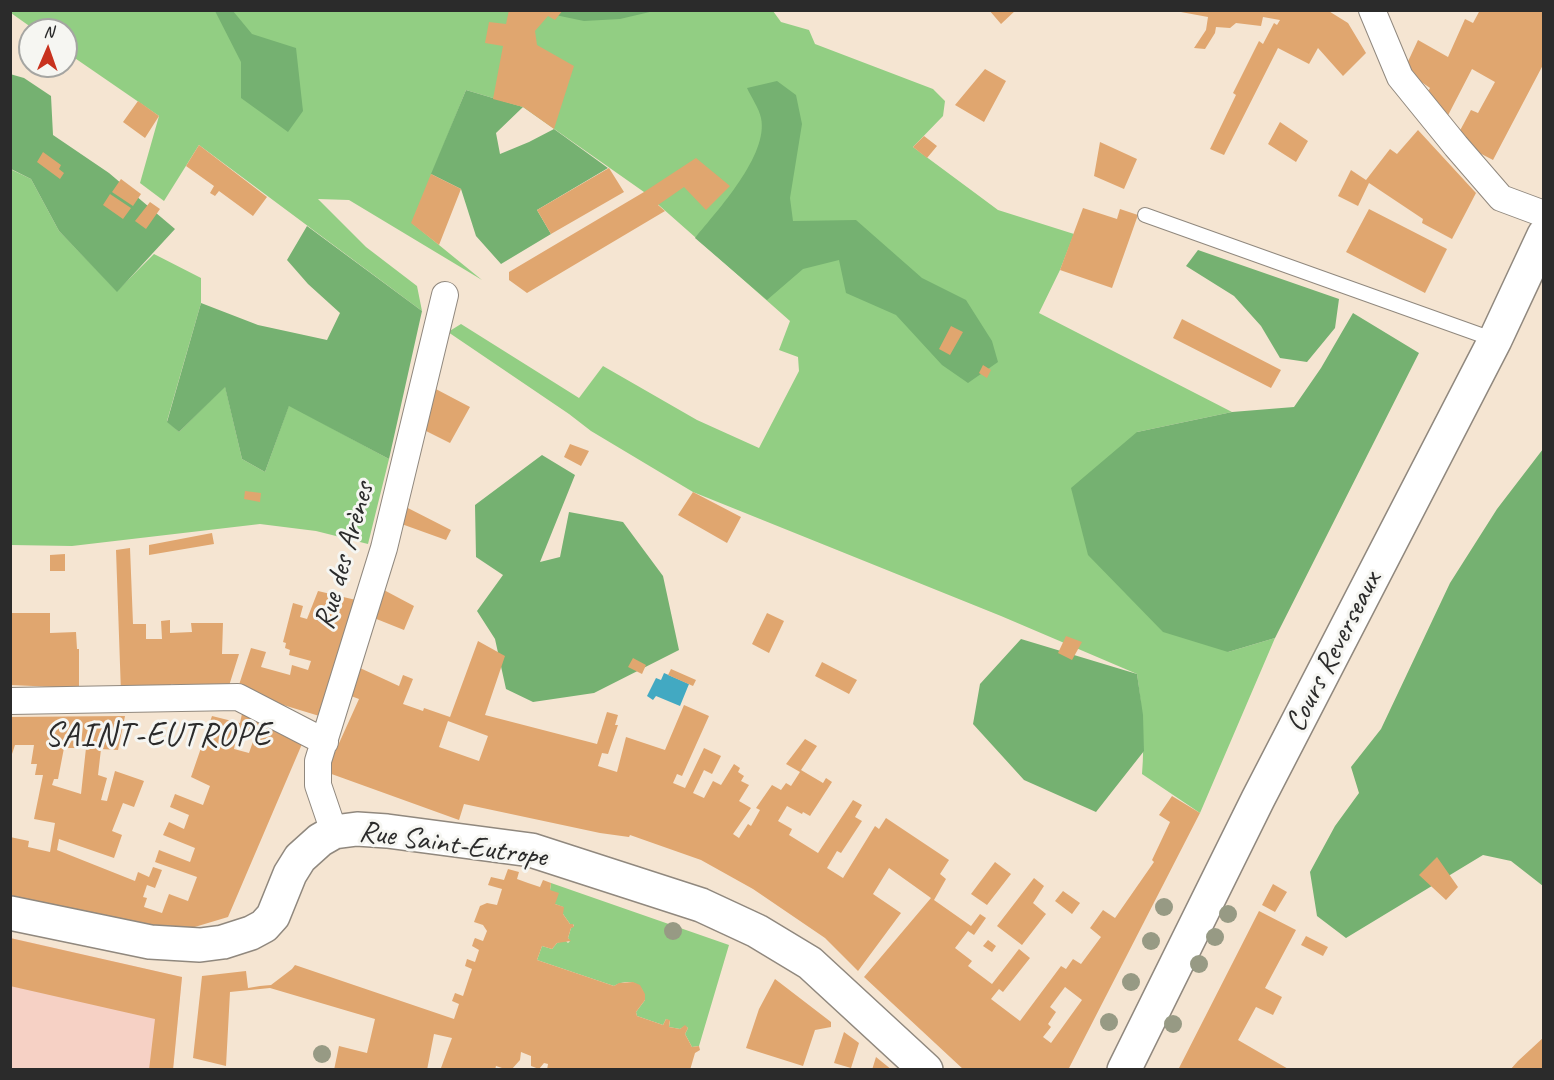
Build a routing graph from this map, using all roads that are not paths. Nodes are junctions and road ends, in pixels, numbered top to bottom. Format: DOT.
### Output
graph roads {
  1 [pos="1372,10"];
  2 [pos="1544,214"];
  3 [pos="1145,215"];
  4 [pos="1544,235"];
  5 [pos="445,295"];
  6 [pos="1495,340"];
  7 [pos="10,701"];
  8 [pos="325,742"];
  9 [pos="334,832"];
  10 [pos="10,913"];
  11 [pos="926,1070"];
  12 [pos="1124,1070"];
  1 -- 2 [label="street"];
  3 -- 6 [label="lane"];
  4 -- 6 [label="street, Cours Reverseaux"];
  5 -- 8 [label="street, Rue des Arènes"];
  6 -- 12 [label="street, Cours Reverseaux"];
  7 -- 8 [label="street"];
  8 -- 9 [label="street, Rue des Arènes"];
  9 -- 10 [label="street, Rue Saint-Eutrope"];
  9 -- 11 [label="street, Rue Saint-Eutrope"];
}
